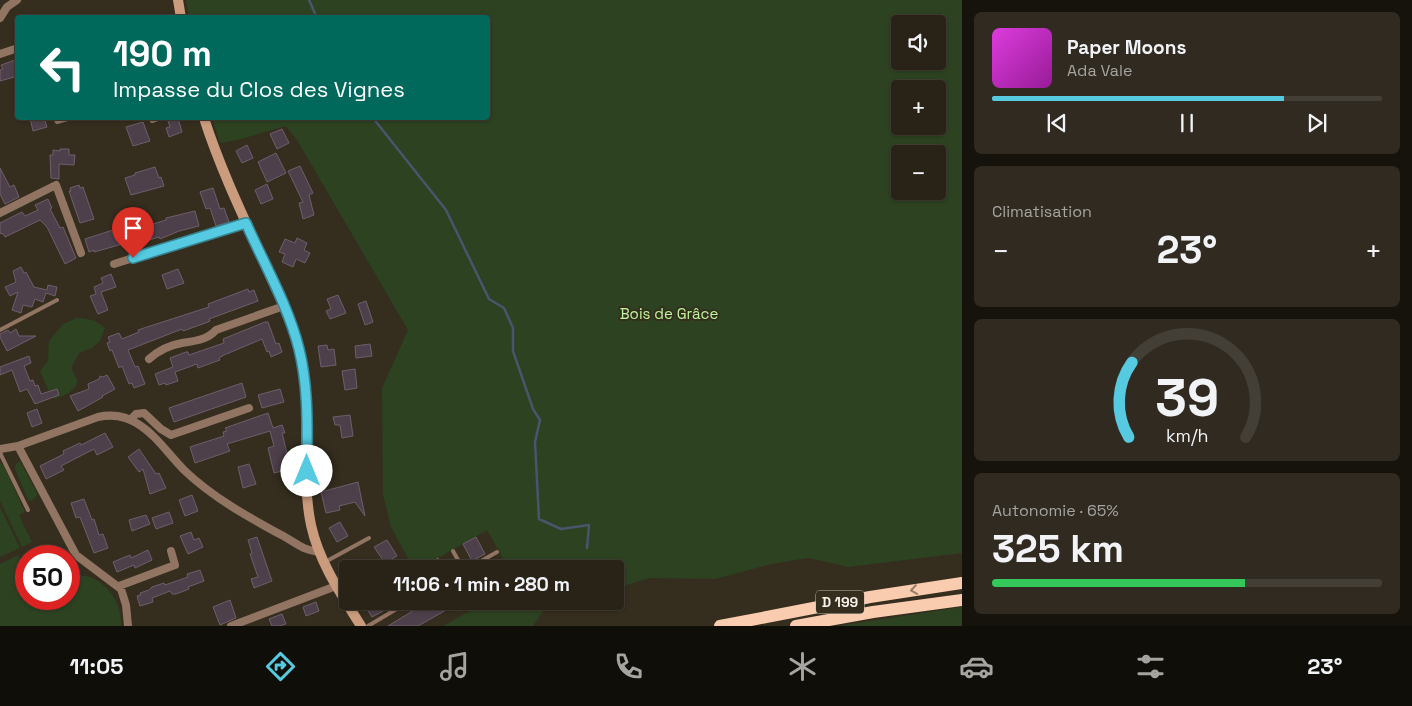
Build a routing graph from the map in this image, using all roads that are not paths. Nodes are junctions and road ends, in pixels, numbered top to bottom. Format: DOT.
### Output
graph roads {
  1 [pos="17,0"];
  2 [pos="178,0"];
  3 [pos="180,15"];
  4 [pos="0,18"];
  5 [pos="15,49"];
  6 [pos="0,54"];
  7 [pos="205,120"];
  8 [pos="0,213"];
  9 [pos="246,223"];
  10 [pos="81,253"];
  11 [pos="114,264"];
  12 [pos="57,300"];
  13 [pos="284,306"];
  14 [pos="0,330"];
  15 [pos="149,359"];
  16 [pos="249,408"];
  17 [pos="130,420"];
  18 [pos="18,446"];
  19 [pos="0,449"];
  20 [pos="28,510"];
  21 [pos="369,538"];
  22 [pos="171,551"];
  23 [pos="453,551"];
  24 [pos="319,552"];
  25 [pos="497,552"];
  26 [pos="458,560"];
  27 [pos="483,560"];
  28 [pos="324,563"];
  29 [pos="962,583"];
  30 [pos="119,586"];
  31 [pos="336,586"];
  32 [pos="962,600"];
  33 [pos="395,610"];
  34 [pos="128,626"];
  35 [pos="231,626"];
  36 [pos="361,626"];
  37 [pos="368,626"];
  38 [pos="720,626"];
  39 [pos="796,626"];
  1 -- 4 [label="street"];
  2 -- 3 [label="main road"];
  5 -- 6 [label="street"];
  7 -- 9 [label="main road"];
  8 -- 10 [label="street"];
  9 -- 11 [label="street"];
  9 -- 13 [label="main road"];
  12 -- 14 [label="lane"];
  13 -- 15 [label="street"];
  13 -- 24 [label="main road"];
  16 -- 17 [label="street"];
  17 -- 18 [label="street"];
  17 -- 24 [label="street"];
  18 -- 19 [label="street"];
  18 -- 30 [label="street"];
  19 -- 20 [label="lane"];
  21 -- 28 [label="lane"];
  22 -- 30 [label="street"];
  23 -- 26 [label="lane"];
  24 -- 28 [label="main road"];
  25 -- 27 [label="lane"];
  28 -- 31 [label="main road"];
  29 -- 38 [label="highway, D 199, one-way"];
  30 -- 34 [label="street"];
  31 -- 35 [label="street"];
  31 -- 36 [label="main road"];
  32 -- 39 [label="highway, D 199"];
  33 -- 37 [label="lane"];
}
